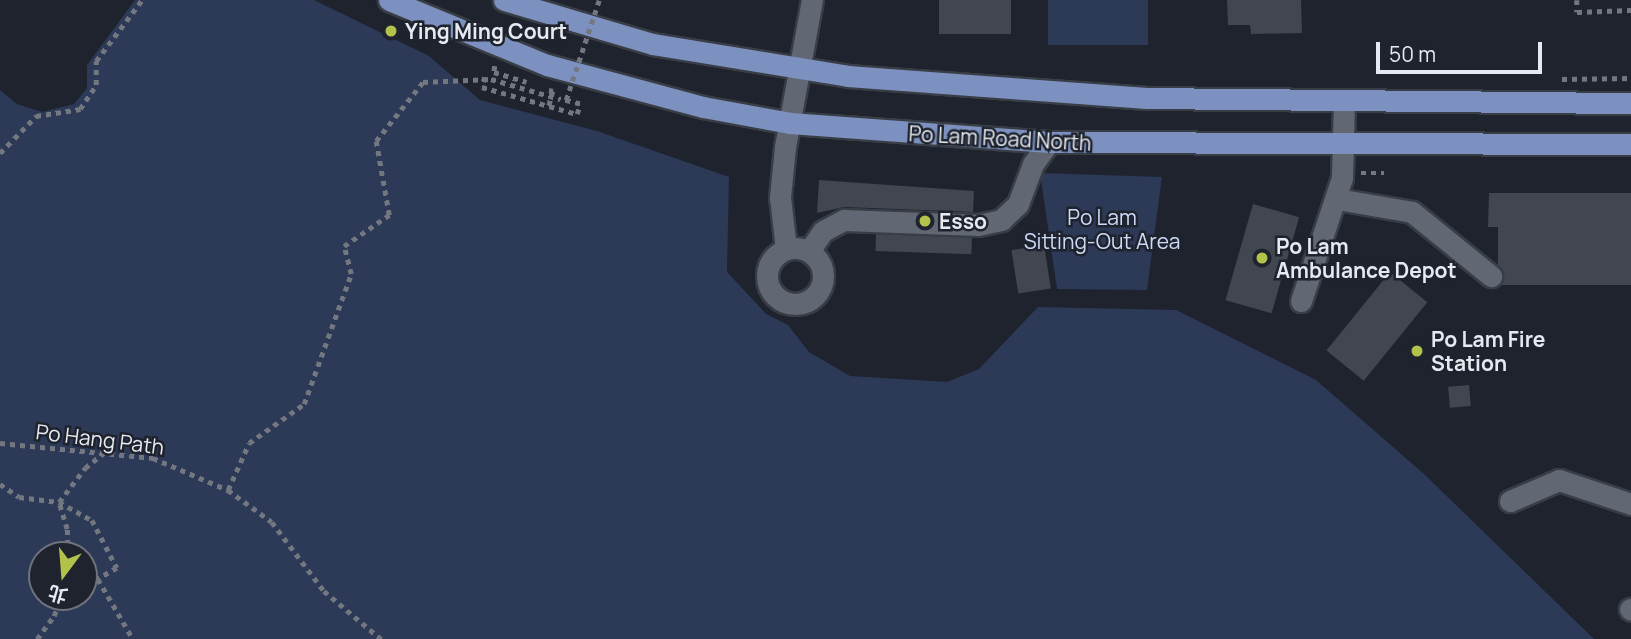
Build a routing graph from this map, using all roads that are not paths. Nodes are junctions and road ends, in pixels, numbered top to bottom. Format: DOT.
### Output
graph roads {
  1 [pos="388,0"];
  2 [pos="504,0"];
  3 [pos="812,0"];
  4 [pos="801,70"];
  5 [pos="1344,101"];
  6 [pos="1631,103"];
  7 [pos="790,123"];
  8 [pos="1049,142"];
  9 [pos="1343,143"];
  10 [pos="1631,144"];
  11 [pos="1337,199"];
  12 [pos="786,248"];
  13 [pos="810,251"];
  14 [pos="1491,276"];
  15 [pos="1301,301"];
  16 [pos="1510,501"];
  17 [pos="1631,504"];
  1 -- 7 [label="main road, Po Lam Road North"];
  2 -- 4 [label="main road"];
  3 -- 4 [label="street"];
  4 -- 5 [label="main road"];
  4 -- 7 [label="street"];
  5 -- 6 [label="main road"];
  5 -- 9 [label="street"];
  7 -- 8 [label="main road, Po Lam Road North"];
  7 -- 12 [label="street"];
  8 -- 9 [label="main road, Po Lam Road North"];
  8 -- 13 [label="street"];
  9 -- 10 [label="main road, Po Lam Road North"];
  9 -- 11 [label="street"];
  11 -- 14 [label="street"];
  11 -- 15 [label="street"];
  12 -- 13 [label="street"];
  12 -- 13 [label="street"];
  16 -- 17 [label="street"];
}
